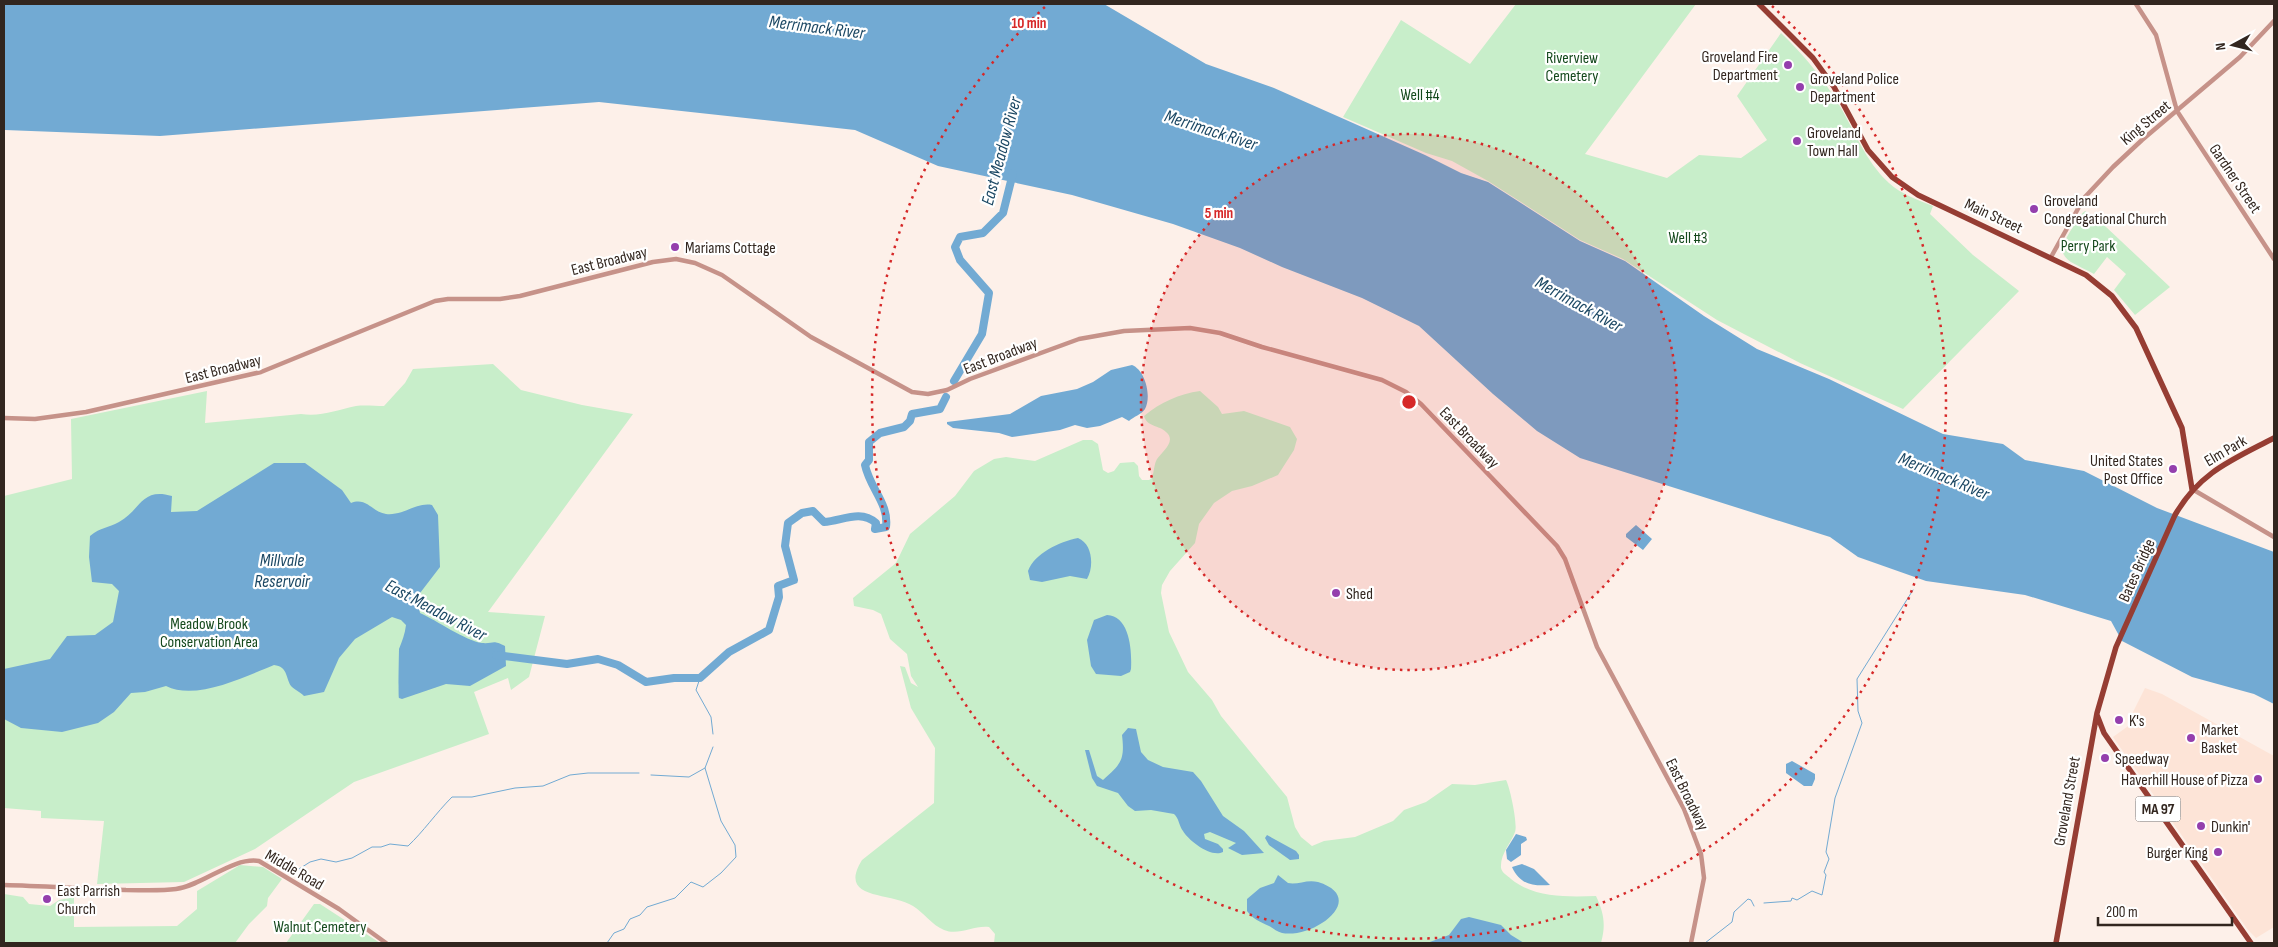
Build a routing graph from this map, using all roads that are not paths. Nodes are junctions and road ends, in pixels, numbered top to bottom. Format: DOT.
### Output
graph roads {
  1 [pos="1758,4"];
  2 [pos="2136,4"];
  3 [pos="2274,21"];
  4 [pos="2177,111"];
  5 [pos="2052,257"];
  6 [pos="2274,259"];
  7 [pos="4,418"];
  8 [pos="2274,438"];
  9 [pos="2192,489"];
  10 [pos="2274,537"];
  11 [pos="2110,665"];
  12 [pos="2096,713"];
  13 [pos="4,885"];
  14 [pos="386,943"];
  15 [pos="1692,943"];
  16 [pos="2056,943"];
  17 [pos="2251,943"];
  1 -- 5 [label="main road, Main Street"];
  2 -- 4 [label="street, Gardner Street"];
  3 -- 4 [label="street, King Street"];
  4 -- 5 [label="street, King Street"];
  4 -- 6 [label="street, Gardner Street"];
  5 -- 9 [label="main road, Main Street"];
  7 -- 15 [label="street, East Broadway"];
  8 -- 9 [label="main road, Elm Park"];
  9 -- 10 [label="street"];
  9 -- 11 [label="main road, Bates Bridge"];
  11 -- 12 [label="main road, Groveland Street"];
  12 -- 16 [label="main road, Groveland Street"];
  12 -- 17 [label="main road, MA 97"];
  13 -- 14 [label="street, Middle Road"];
}
